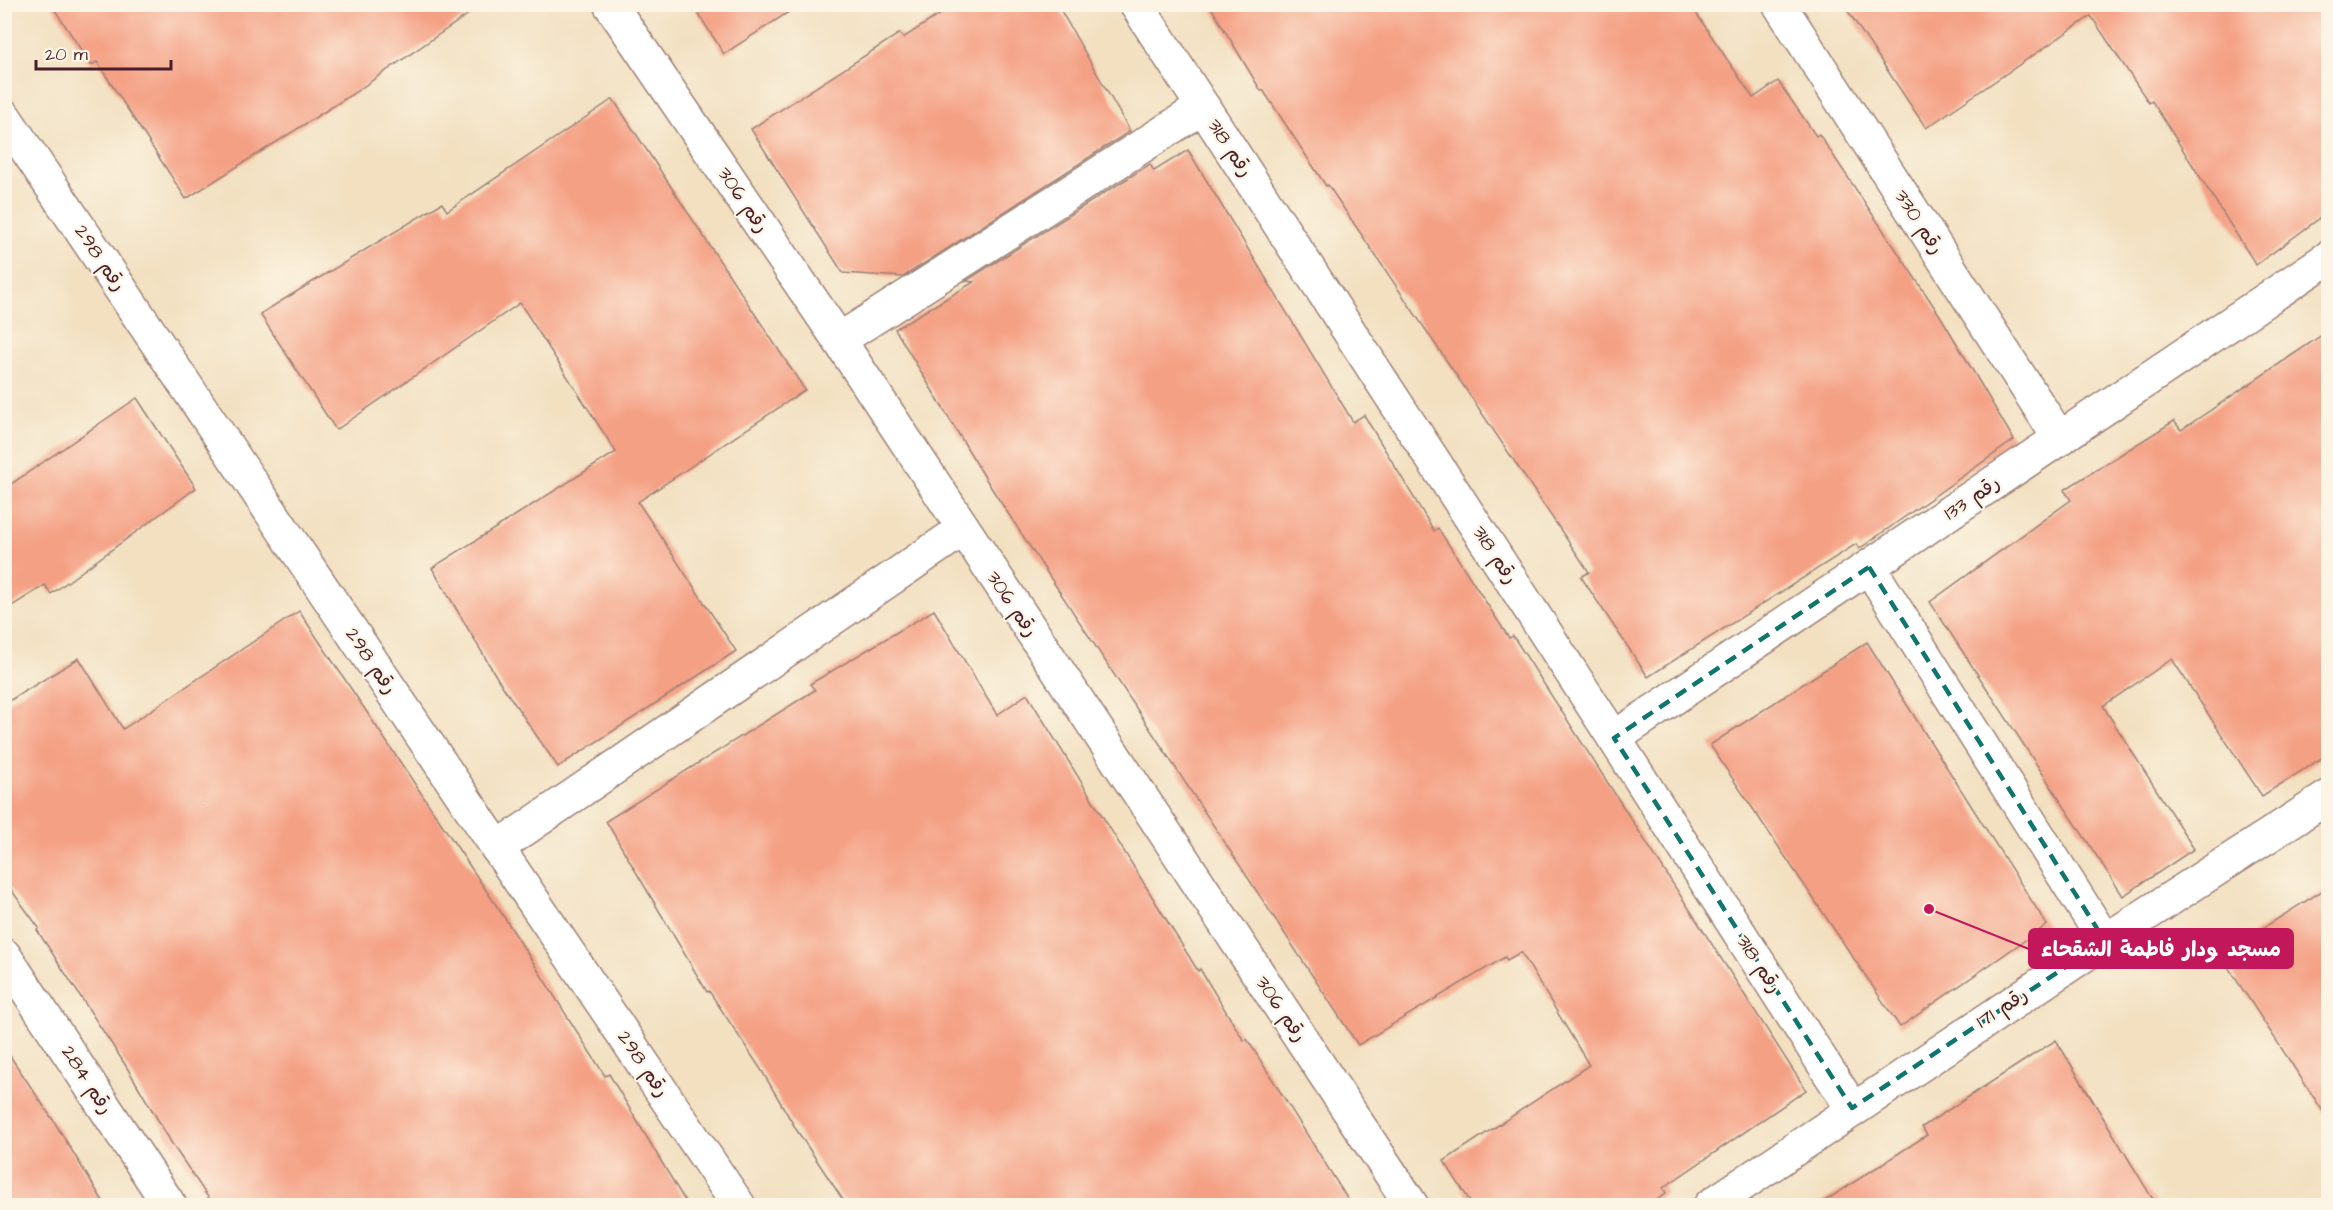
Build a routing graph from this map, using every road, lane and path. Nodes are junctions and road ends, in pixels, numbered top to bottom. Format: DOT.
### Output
graph roads {
  1 [pos="610,4"];
  2 [pos="1136,4"];
  3 [pos="1779,4"];
  4 [pos="1203,107"];
  5 [pos="4,116"];
  6 [pos="2328,258"];
  7 [pos="839,340"];
  8 [pos="2060,439"];
  9 [pos="962,530"];
  10 [pos="1869,567"];
  11 [pos="1614,738"];
  12 [pos="2328,797"];
  13 [pos="497,848"];
  14 [pos="2105,941"];
  15 [pos="4,955"];
  16 [pos="1852,1108"];
  17 [pos="170,1206"];
  18 [pos="739,1206"];
  19 [pos="1412,1206"];
  20 [pos="1710,1206"];
  1 -- 7 [label="street, رقم 306"];
  2 -- 4 [label="street, رقم 318"];
  3 -- 8 [label="street, رقم 330"];
  4 -- 7 [label="street"];
  4 -- 11 [label="street, رقم 318"];
  5 -- 13 [label="street, رقم 298"];
  6 -- 8 [label="street, رقم 133"];
  7 -- 9 [label="street, رقم 306"];
  8 -- 10 [label="street, رقم 133"];
  9 -- 13 [label="street"];
  9 -- 19 [label="street, رقم 306"];
  10 -- 11 [label="street, رقم 133"];
  10 -- 14 [label="street"];
  11 -- 16 [label="street, رقم 318"];
  12 -- 14 [label="street, رقم 171"];
  13 -- 18 [label="street, رقم 298"];
  14 -- 16 [label="street, رقم 171"];
  15 -- 17 [label="street, رقم 284"];
  16 -- 20 [label="street, رقم 171"];
}
